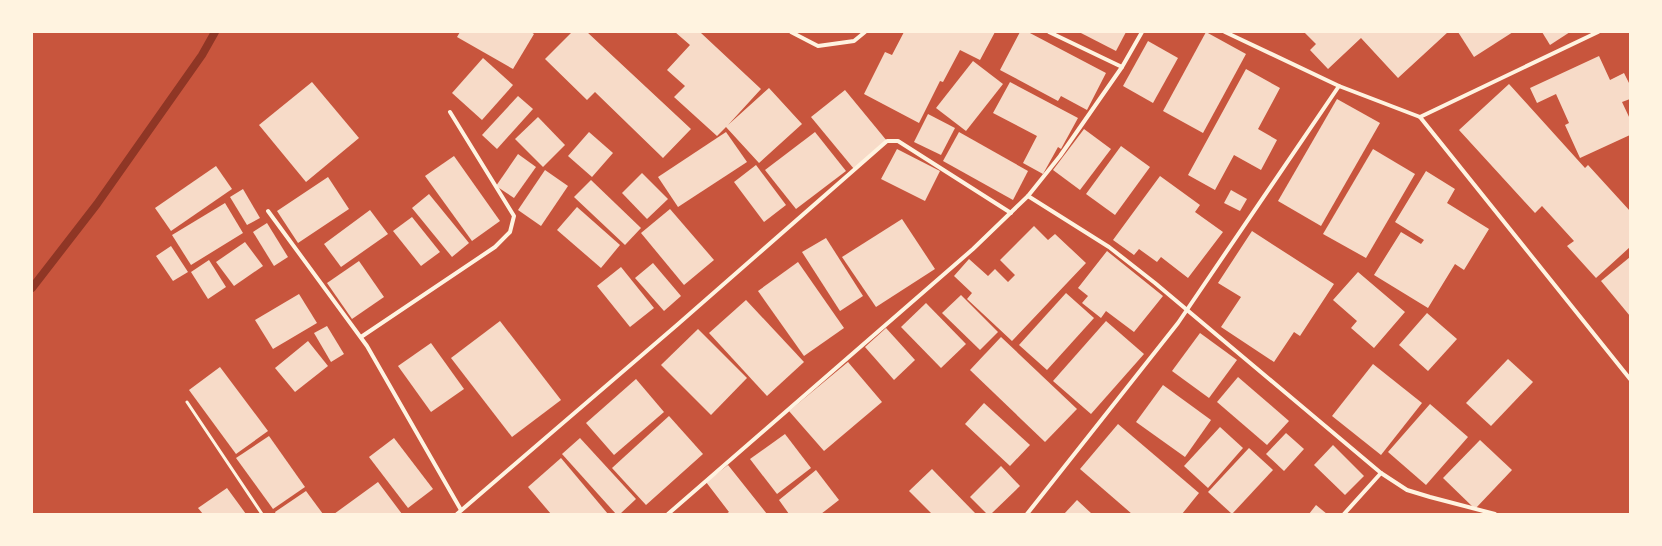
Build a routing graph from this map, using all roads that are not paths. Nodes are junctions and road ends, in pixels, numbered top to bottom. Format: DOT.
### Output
graph roads {
  1 [pos="791,32"];
  2 [pos="865,32"];
  3 [pos="1049,32"];
  4 [pos="1142,32"];
  5 [pos="1226,32"];
  6 [pos="1598,32"];
  7 [pos="1122,67"];
  8 [pos="1339,86"];
  9 [pos="450,112"];
  10 [pos="1420,117"];
  11 [pos="1028,196"];
  12 [pos="268,211"];
  13 [pos="1011,213"];
  14 [pos="1187,310"];
  15 [pos="361,337"];
  16 [pos="1630,379"];
  17 [pos="188,402"];
  18 [pos="1381,473"];
  19 [pos="461,510"];
  20 [pos="262,514"];
  21 [pos="457,514"];
  22 [pos="668,514"];
  23 [pos="1027,514"];
  24 [pos="1344,514"];
  25 [pos="1495,514"];
  1 -- 2 [label="street"];
  3 -- 7 [label="street"];
  4 -- 7 [label="street"];
  5 -- 8 [label="street"];
  6 -- 10 [label="street"];
  7 -- 11 [label="street"];
  8 -- 10 [label="street"];
  8 -- 14 [label="street"];
  9 -- 15 [label="street"];
  10 -- 16 [label="street"];
  11 -- 13 [label="street"];
  11 -- 14 [label="street"];
  12 -- 15 [label="street"];
  13 -- 19 [label="street"];
  13 -- 22 [label="street"];
  14 -- 18 [label="street"];
  14 -- 23 [label="street"];
  15 -- 19 [label="street"];
  17 -- 20 [label="lane"];
  18 -- 24 [label="street"];
  18 -- 25 [label="street"];
  19 -- 21 [label="street"];
}
